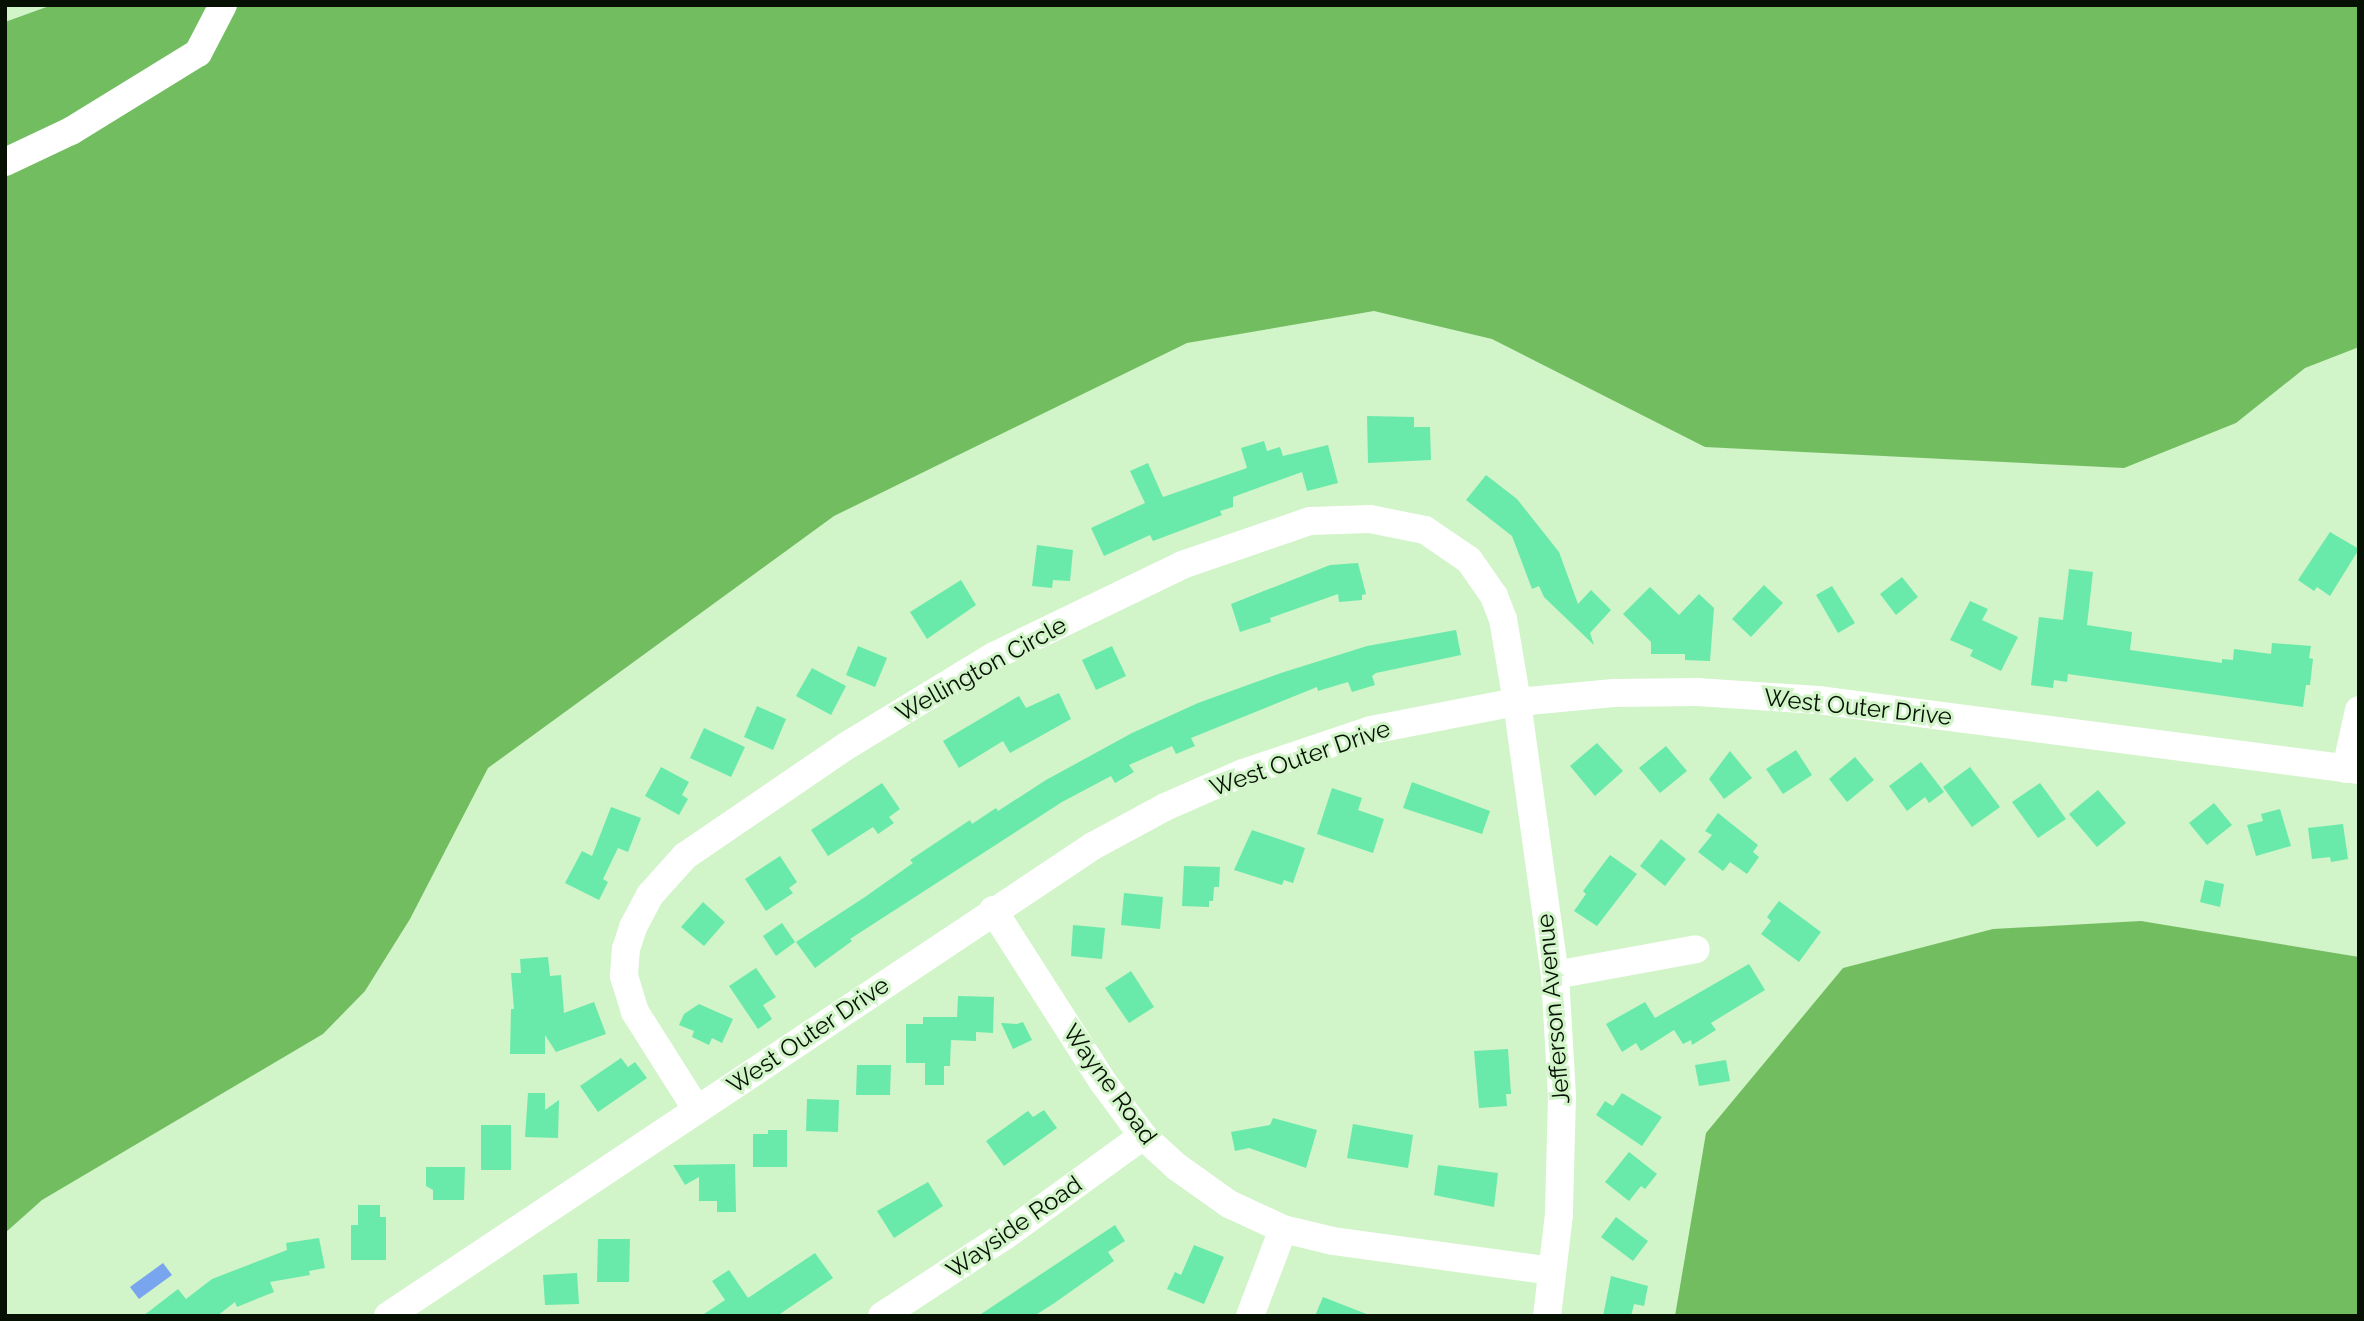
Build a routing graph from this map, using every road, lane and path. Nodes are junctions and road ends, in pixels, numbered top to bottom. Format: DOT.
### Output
graph roads {
  1 [pos="223,5"];
  2 [pos="5,162"];
  3 [pos="1517,702"];
  4 [pos="2359,710"];
  5 [pos="2352,769"];
  6 [pos="993,910"];
  7 [pos="1696,948"];
  8 [pos="1555,975"];
  9 [pos="697,1110"];
  10 [pos="1143,1136"];
  11 [pos="1283,1229"];
  12 [pos="1552,1271"];
  13 [pos="388,1316"];
  14 [pos="882,1316"];
  15 [pos="1250,1316"];
  16 [pos="1547,1316"];
  1 -- 2 [label="street"];
  3 -- 5 [label="street, West Outer Drive"];
  3 -- 6 [label="street, West Outer Drive"];
  3 -- 8 [label="street, Jefferson Avenue"];
  3 -- 9 [label="street, Wellington Circle"];
  4 -- 5 [label="street"];
  6 -- 9 [label="street, West Outer Drive"];
  6 -- 10 [label="street, Wayne Road"];
  7 -- 8 [label="street"];
  8 -- 12 [label="street, Jefferson Avenue"];
  9 -- 13 [label="street, West Outer Drive"];
  10 -- 11 [label="street, Wayne Road"];
  10 -- 14 [label="street, Wayside Road"];
  11 -- 12 [label="street, Wayne Road"];
  11 -- 15 [label="street"];
  12 -- 16 [label="street, Jefferson Avenue"];
}
